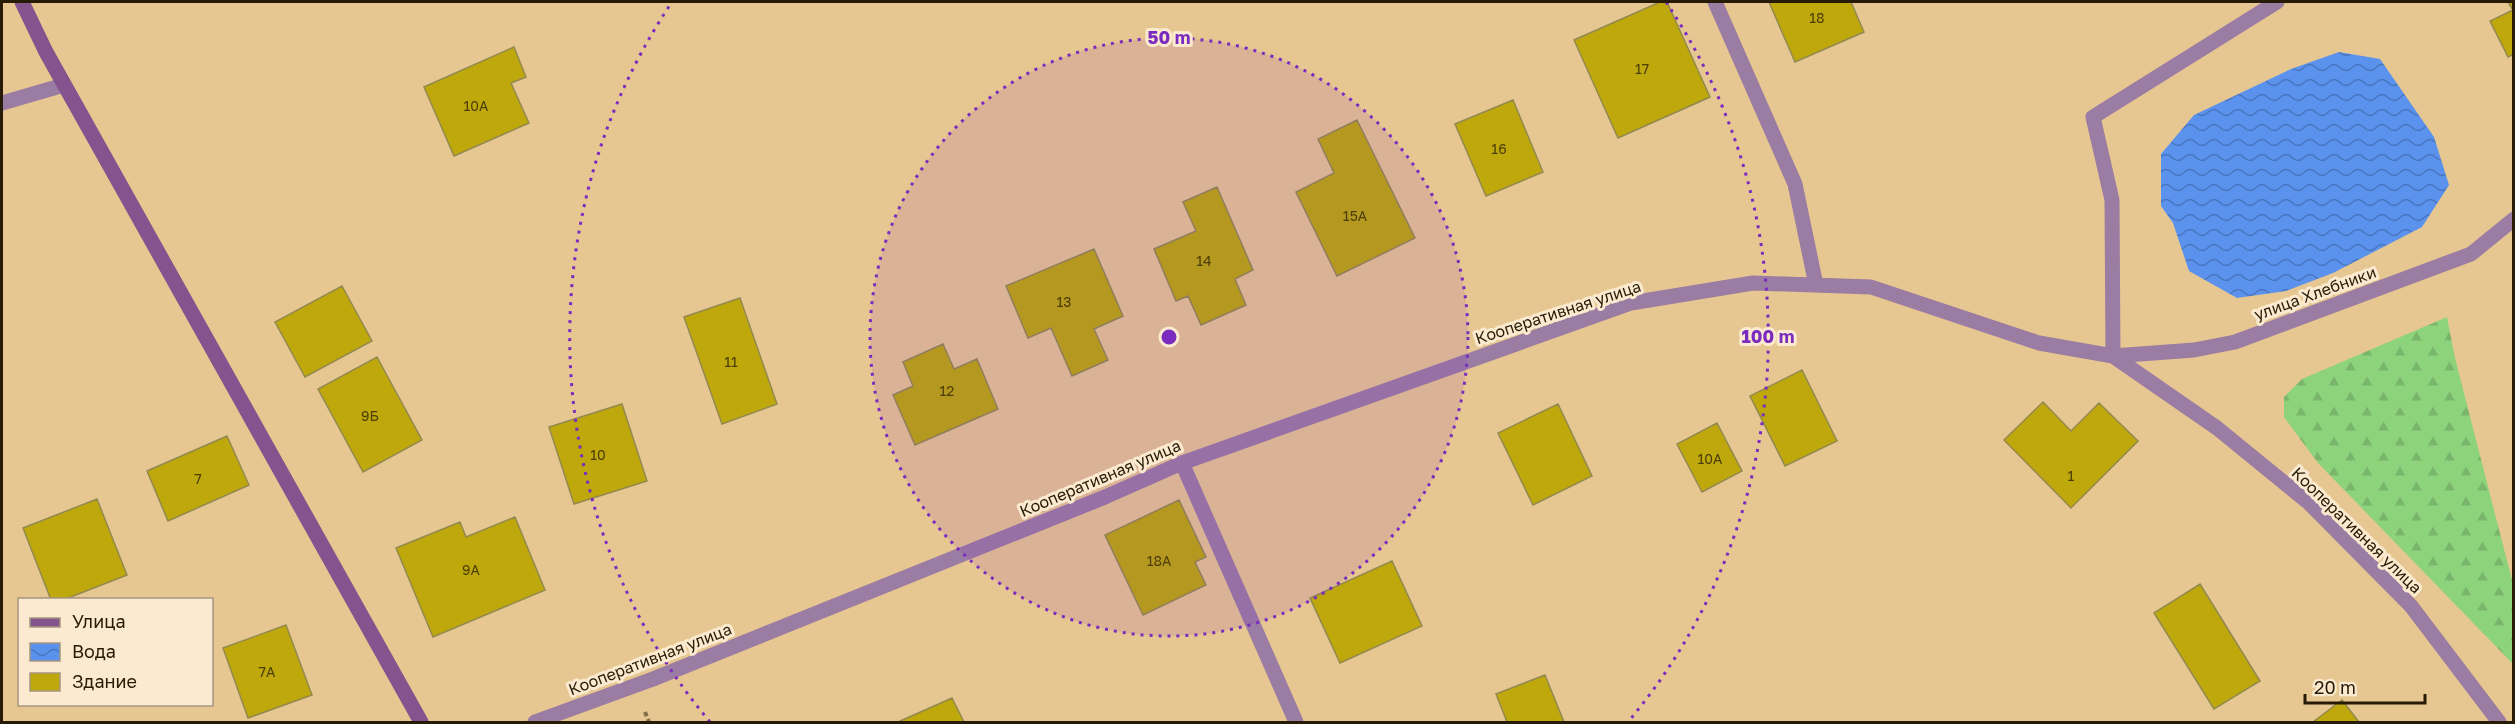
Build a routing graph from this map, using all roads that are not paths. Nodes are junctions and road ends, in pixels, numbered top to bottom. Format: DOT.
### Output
graph roads {
  1 [pos="22,2"];
  2 [pos="1715,2"];
  3 [pos="2277,2"];
  4 [pos="64,85"];
  5 [pos="2,103"];
  6 [pos="2514,219"];
  7 [pos="1816,285"];
  8 [pos="2114,356"];
  9 [pos="1182,463"];
  10 [pos="421,723"];
  11 [pos="536,723"];
  12 [pos="1296,723"];
  13 [pos="2499,723"];
  1 -- 4 [label="street"];
  2 -- 7 [label="street"];
  3 -- 8 [label="street"];
  4 -- 5 [label="street"];
  4 -- 10 [label="street"];
  6 -- 8 [label="street, улица Хлебники"];
  7 -- 8 [label="street, Кооперативная улица"];
  7 -- 9 [label="street, Кооперативная улица"];
  8 -- 13 [label="street, Кооперативная улица"];
  9 -- 11 [label="street, Кооперативная улица"];
  9 -- 12 [label="street"];
}
